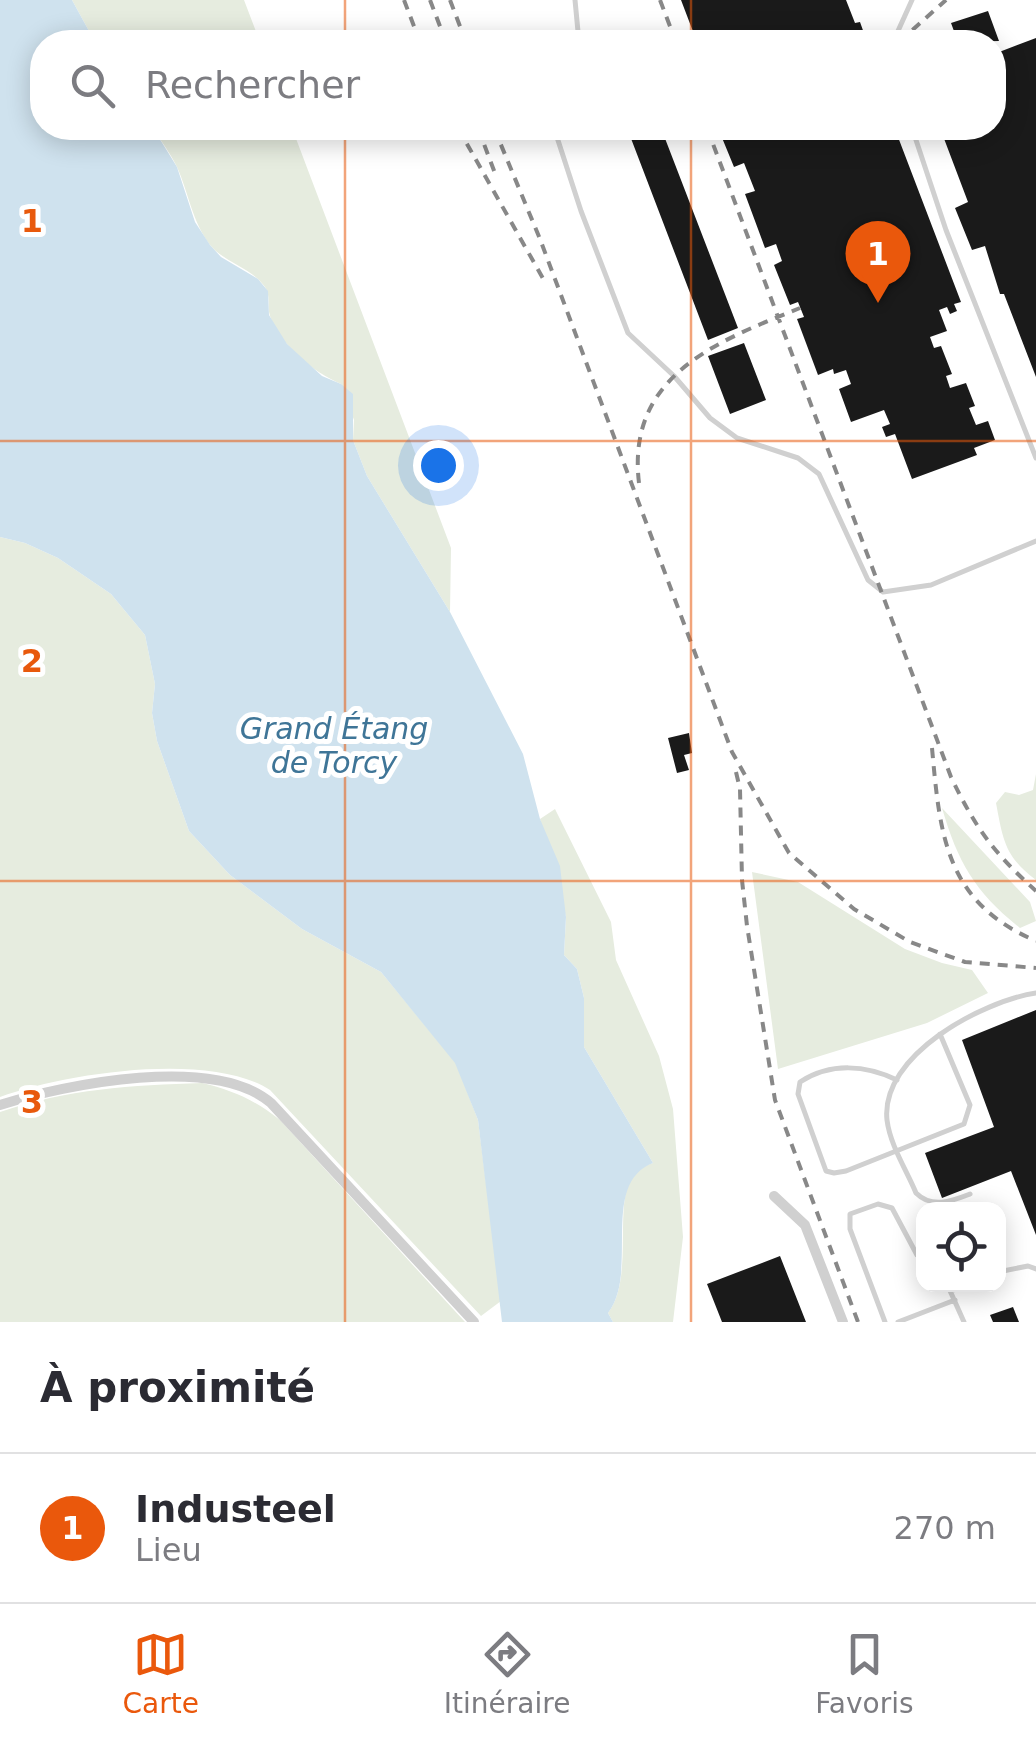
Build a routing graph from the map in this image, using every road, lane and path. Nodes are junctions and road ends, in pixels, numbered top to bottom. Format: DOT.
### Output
graph roads {
  1 [pos="576,0"];
  2 [pos="912,0"];
  3 [pos="579,30"];
  4 [pos="898,30"];
  5 [pos="558,140"];
  6 [pos="916,140"];
  7 [pos="1036,458"];
  8 [pos="1036,541"];
  9 [pos="1036,994"];
  10 [pos="940,1034"];
  11 [pos="898,1080"];
  12 [pos="0,1105"];
  13 [pos="898,1151"];
  14 [pos="970,1194"];
  15 [pos="774,1196"];
  16 [pos="916,1253"];
  17 [pos="1006,1270"];
  18 [pos="1036,1270"];
  19 [pos="951,1292"];
  20 [pos="955,1300"];
  21 [pos="474,1322"];
  22 [pos="843,1322"];
  23 [pos="885,1322"];
  24 [pos="898,1322"];
  25 [pos="964,1322"];
  1 -- 3 [label="lane"];
  2 -- 4 [label="lane"];
  5 -- 8 [label="lane"];
  6 -- 7 [label="lane"];
  9 -- 10 [label="lane"];
  10 -- 11 [label="lane"];
  10 -- 13 [label="lane"];
  11 -- 13 [label="lane"];
  11 -- 13 [label="lane"];
  12 -- 21 [label="street"];
  13 -- 14 [label="lane"];
  15 -- 22 [label="street"];
  16 -- 23 [label="lane"];
  17 -- 18 [label="lane"];
  19 -- 20 [label="lane"];
  20 -- 24 [label="lane"];
  20 -- 25 [label="lane"];
}
